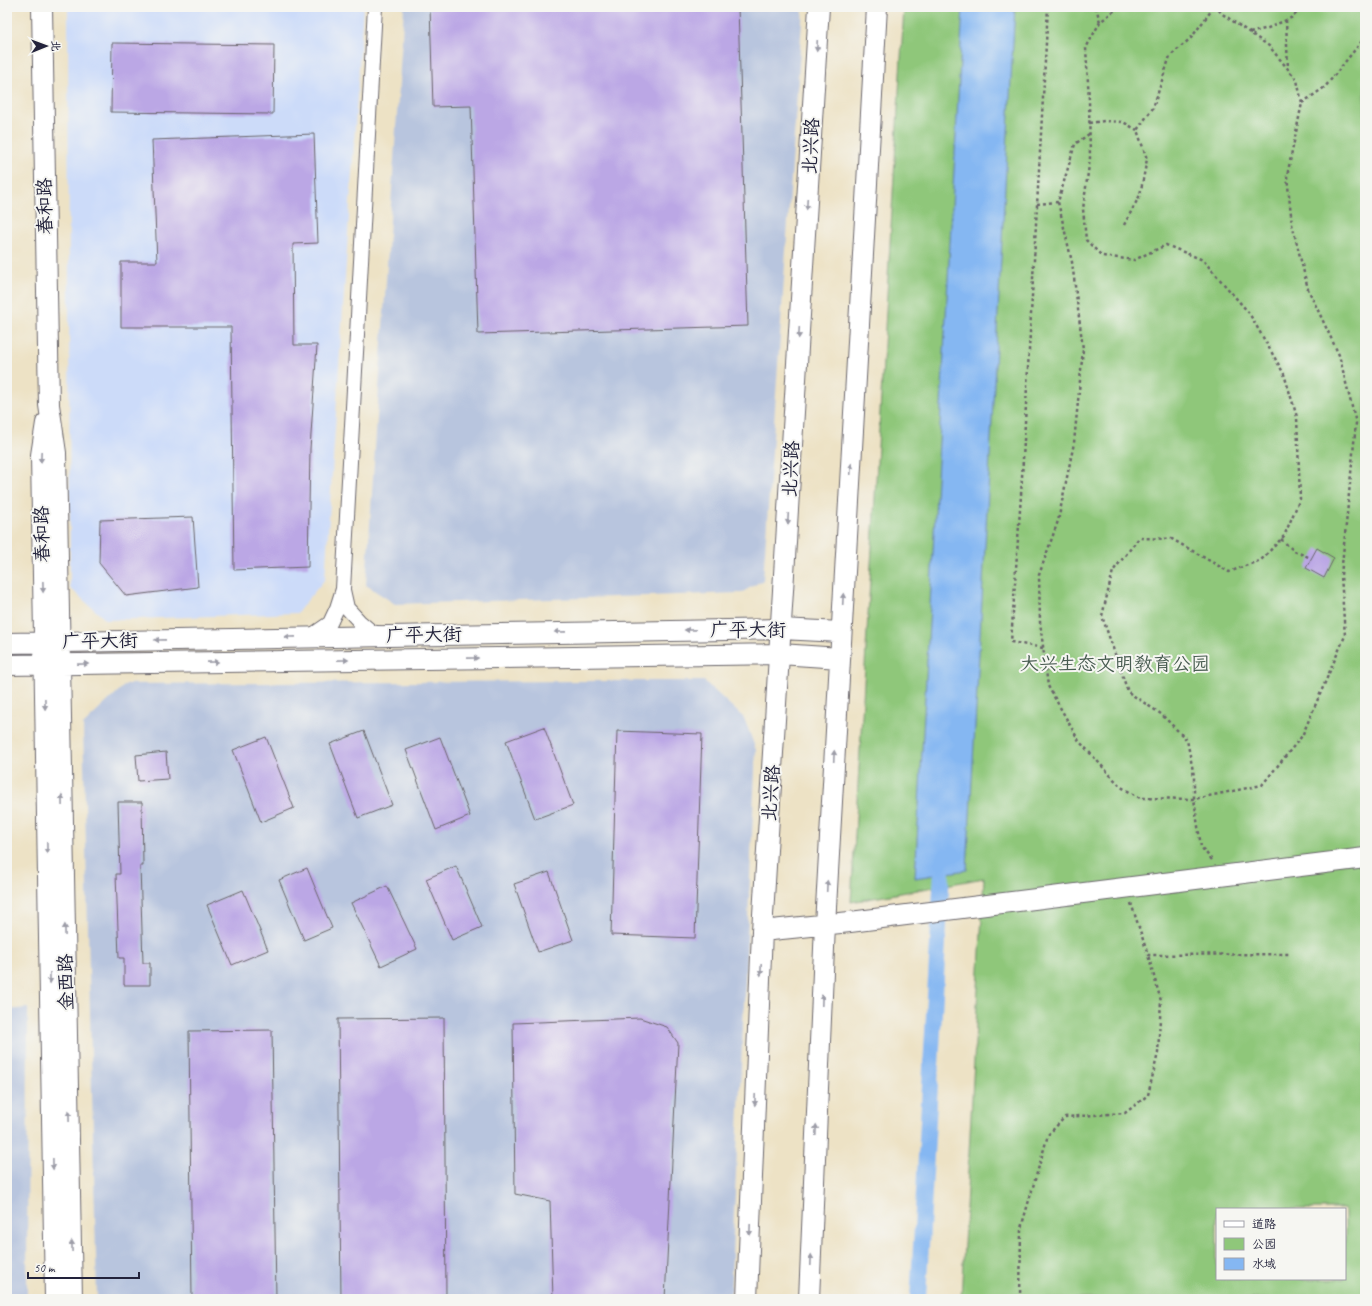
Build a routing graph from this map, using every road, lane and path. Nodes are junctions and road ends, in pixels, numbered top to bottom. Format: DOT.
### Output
graph roads {
  1 [pos="42,7"];
  2 [pos="375,7"];
  3 [pos="819,7"];
  4 [pos="877,7"];
  5 [pos="1048,7"];
  6 [pos="1096,7"];
  7 [pos="1119,7"];
  8 [pos="1214,7"];
  9 [pos="1217,7"];
  10 [pos="1302,7"];
  11 [pos="1286,20"];
  12 [pos="1100,22"];
  13 [pos="1365,32"];
  14 [pos="1250,33"];
  15 [pos="1288,69"];
  16 [pos="1302,102"];
  17 [pos="1089,123"];
  18 [pos="1137,130"];
  19 [pos="1089,134"];
  20 [pos="1058,202"];
  21 [pos="1037,204"];
  22 [pos="1124,225"];
  23 [pos="1281,539"];
  24 [pos="1311,558"];
  25 [pos="343,589"];
  26 [pos="781,629"];
  27 [pos="841,632"];
  28 [pos="385,635"];
  29 [pos="310,636"];
  30 [pos="52,642"];
  31 [pos="7,643"];
  32 [pos="1043,648"];
  33 [pos="780,654"];
  34 [pos="840,658"];
  35 [pos="52,664"];
  36 [pos="7,665"];
  37 [pos="1194,799"];
  38 [pos="1365,858"];
  39 [pos="1227,875"];
  40 [pos="1127,888"];
  41 [pos="825,925"];
  42 [pos="762,931"];
  43 [pos="1289,954"];
  44 [pos="1148,955"];
  45 [pos="55,1299"];
  46 [pos="72,1299"];
  47 [pos="747,1299"];
  48 [pos="809,1299"];
  49 [pos="1020,1299"];
  1 -- 30 [label="main road, 春和路"];
  2 -- 25 [label="street"];
  3 -- 26 [label="main road, 北兴路, one-way"];
  27 -- 4 [label="main road, one-way"];
  5 -- 21 [label="path"];
  6 -- 12 [label="path"];
  7 -- 12 [label="path"];
  8 -- 18 [label="path"];
  9 -- 14 [label="path"];
  10 -- 11 [label="path"];
  11 -- 14 [label="path"];
  11 -- 15 [label="path"];
  12 -- 17 [label="path"];
  13 -- 16 [label="path"];
  14 -- 15 [label="path"];
  15 -- 16 [label="path"];
  16 -- 37 [label="path"];
  17 -- 18 [label="path"];
  17 -- 19 [label="path"];
  18 -- 22 [label="path"];
  19 -- 20 [label="path"];
  19 -- 23 [label="path"];
  20 -- 21 [label="path"];
  20 -- 32 [label="path"];
  21 -- 32 [label="path"];
  23 -- 24 [label="path"];
  23 -- 37 [label="path"];
  25 -- 28 [label="street"];
  25 -- 29 [label="street"];
  26 -- 27 [label="main road, 广平大街"];
  26 -- 28 [label="main road, 广平大街, one-way"];
  26 -- 33 [label="main road, 北兴路"];
  27 -- 34 [label="main road"];
  28 -- 29 [label="main road, 广平大街"];
  29 -- 30 [label="main road, 广平大街, one-way"];
  30 -- 31 [label="main road, 广平大街"];
  30 -- 35 [label="main road, 春和路"];
  32 -- 37 [label="path"];
  33 -- 34 [label="main road, 广平大街"];
  35 -- 33 [label="main road, 广平大街, one-way"];
  33 -- 42 [label="main road, 北兴路"];
  41 -- 34 [label="main road, one-way"];
  35 -- 36 [label="main road, 广平大街"];
  35 -- 45 [label="main road, 金西路, one-way"];
  46 -- 35 [label="main road, 金西路, one-way"];
  37 -- 39 [label="path"];
  38 -- 39 [label="main road"];
  39 -- 40 [label="main road"];
  40 -- 41 [label="main road"];
  40 -- 44 [label="path"];
  41 -- 42 [label="main road"];
  48 -- 41 [label="main road, one-way"];
  42 -- 47 [label="main road, 北兴路, one-way"];
  43 -- 44 [label="path"];
  44 -- 49 [label="path"];
}
